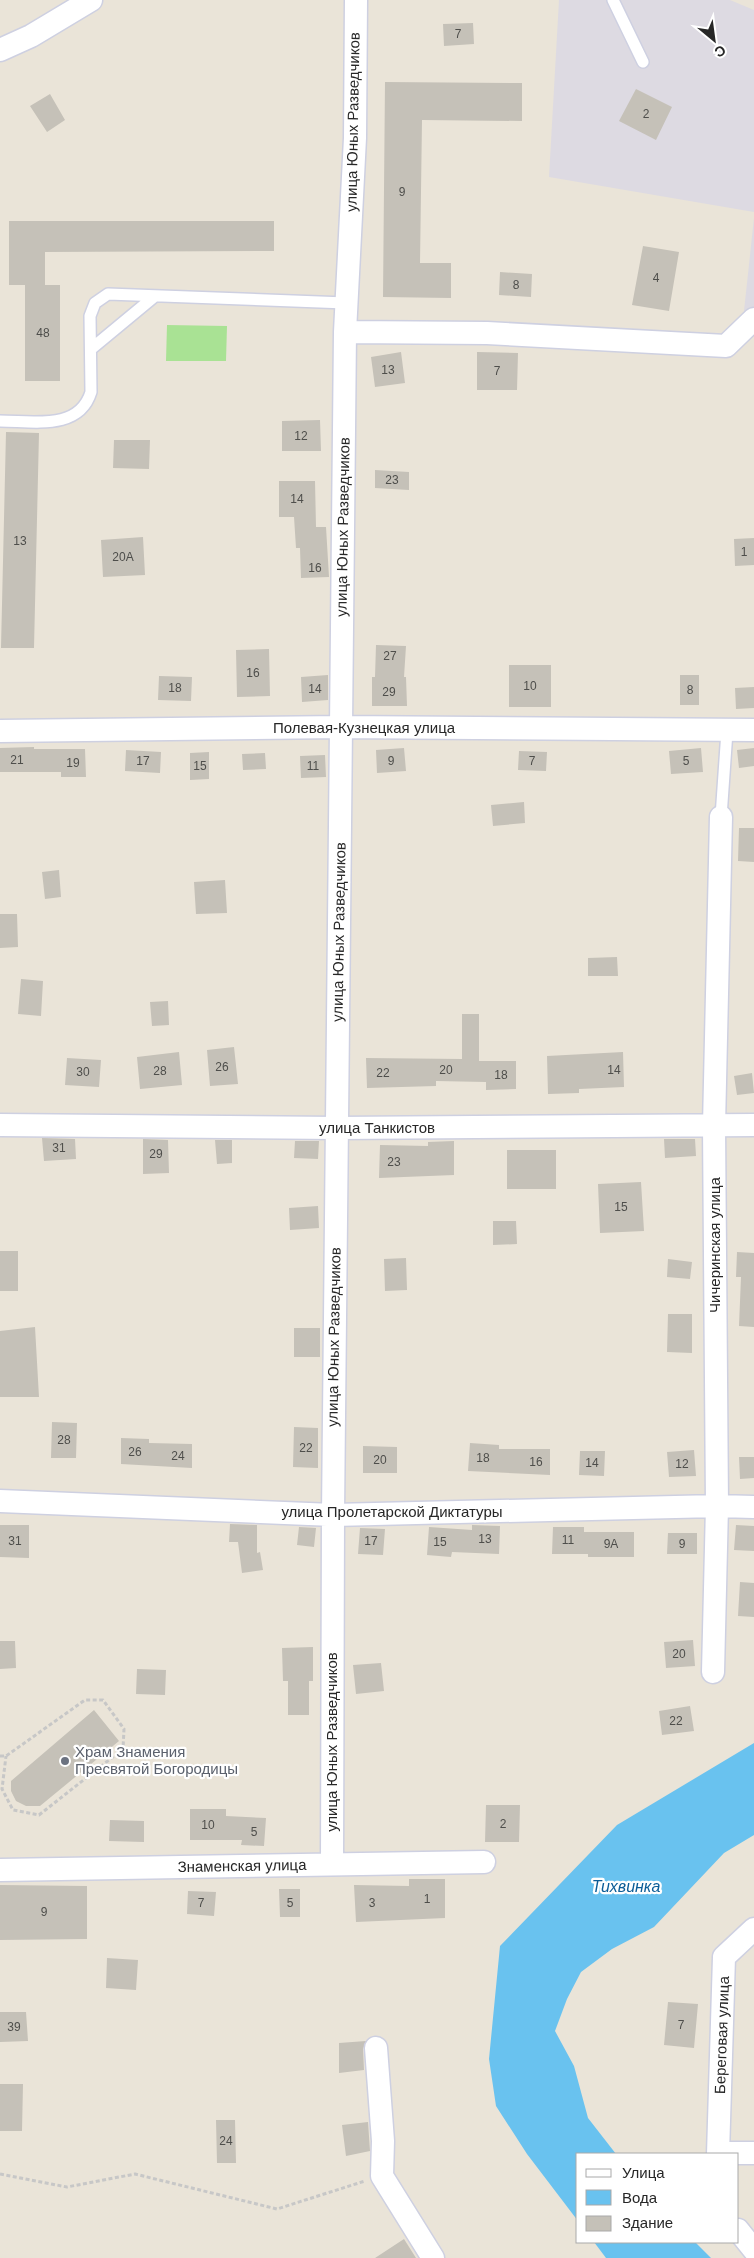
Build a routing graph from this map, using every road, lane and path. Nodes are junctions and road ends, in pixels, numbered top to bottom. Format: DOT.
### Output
graph roads {
  1 [pos="91,0"];
  2 [pos="356,0"];
  3 [pos="613,0"];
  4 [pos="0,50"];
  5 [pos="642,62"];
  6 [pos="155,296"];
  7 [pos="346,303"];
  8 [pos="754,319"];
  9 [pos="345,332"];
  10 [pos="90,349"];
  11 [pos="0,421"];
  12 [pos="341,727"];
  13 [pos="754,730"];
  14 [pos="0,731"];
  15 [pos="727,731"];
  16 [pos="721,817"];
  17 [pos="0,1125"];
  18 [pos="754,1125"];
  19 [pos="714,1126"];
  20 [pos="337,1128"];
  21 [pos="0,1500"];
  22 [pos="717,1506"];
  23 [pos="754,1507"];
  24 [pos="333,1515"];
  25 [pos="713,1672"];
  26 [pos="0,1756"];
  27 [pos="6,1756"];
  28 [pos="484,1862"];
  29 [pos="332,1864"];
  30 [pos="0,1870"];
  31 [pos="754,1929"];
  32 [pos="376,2048"];
  33 [pos="718,2153"];
  34 [pos="739,2153"];
  35 [pos="754,2153"];
  36 [pos="0,2174"];
  37 [pos="382,2176"];
  38 [pos="739,2231"];
  39 [pos="754,2250"];
  40 [pos="433,2258"];
  1 -- 4 [label="street"];
  2 -- 7 [label="street, улица Юных Разведчиков"];
  3 -- 5 [label="lane"];
  6 -- 7 [label="lane"];
  6 -- 10 [label="lane"];
  6 -- 10 [label="lane"];
  7 -- 9 [label="street, улица Юных Разведчиков"];
  8 -- 9 [label="street"];
  9 -- 12 [label="street, улица Юных Разведчиков"];
  10 -- 11 [label="lane"];
  12 -- 14 [label="street, Полевая-Кузнецкая улица"];
  12 -- 15 [label="street, Полевая-Кузнецкая улица"];
  12 -- 20 [label="street, улица Юных Разведчиков"];
  13 -- 15 [label="street, Полевая-Кузнецкая улица"];
  15 -- 16 [label="lane"];
  16 -- 19 [label="street, Чичеринская улица"];
  17 -- 20 [label="street, улица Танкистов"];
  18 -- 19 [label="street, улица Танкистов"];
  19 -- 20 [label="street, улица Танкистов"];
  19 -- 22 [label="street, Чичеринская улица"];
  20 -- 24 [label="street, улица Юных Разведчиков"];
  21 -- 24 [label="street, улица Пролетарской Диктатуры"];
  22 -- 23 [label="street, улица Пролетарской Диктатуры"];
  22 -- 24 [label="street, улица Пролетарской Диктатуры"];
  22 -- 25 [label="street, Чичеринская улица"];
  24 -- 29 [label="street, улица Юных Разведчиков"];
  26 -- 27 [label="path"];
  27 -- 27 [label="path"];
  28 -- 29 [label="street, Знаменская улица"];
  29 -- 30 [label="street, Знаменская улица"];
  31 -- 33 [label="street, Береговая улица"];
  32 -- 37 [label="street"];
  34 -- 35 [label="street"];
  36 -- 37 [label="path"];
  37 -- 40 [label="street"];
  38 -- 39 [label="street"];
}
